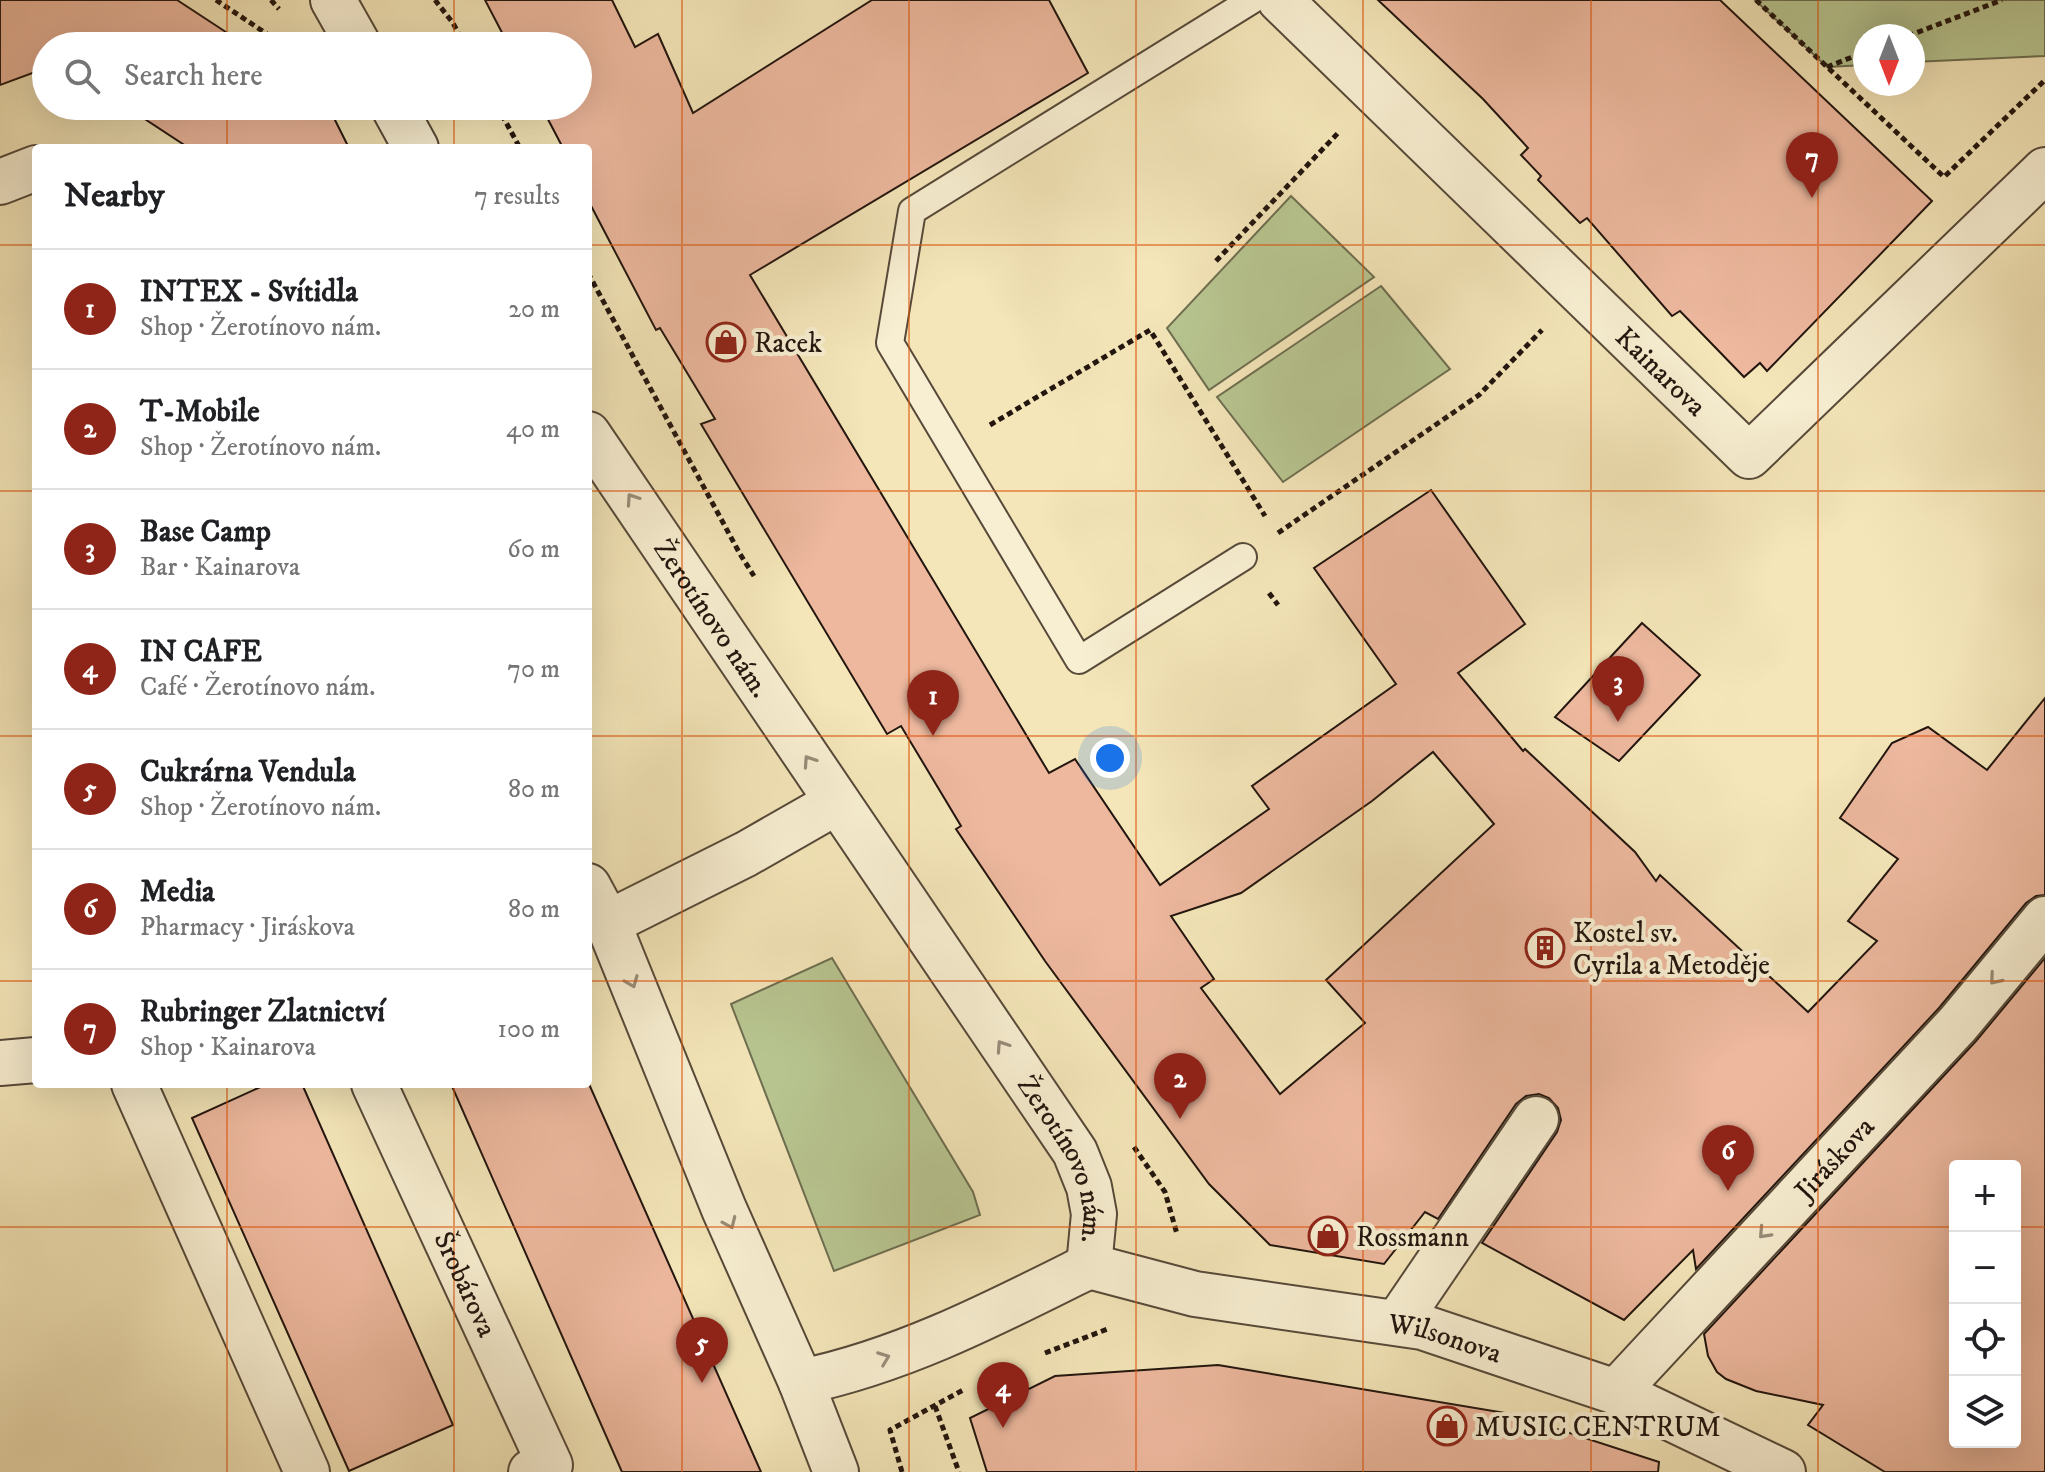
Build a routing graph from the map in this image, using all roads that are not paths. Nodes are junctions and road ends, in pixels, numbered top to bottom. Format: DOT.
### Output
graph roads {
  1 [pos="333,0"];
  2 [pos="1252,0"];
  3 [pos="1280,0"];
  4 [pos="351,32"];
  5 [pos="401,120"];
  6 [pos="414,144"];
  7 [pos="32,170"];
  8 [pos="2045,170"];
  9 [pos="0,182"];
  10 [pos="592,440"];
  11 [pos="1243,557"];
  12 [pos="837,802"];
  13 [pos="598,904"];
  14 [pos="2045,919"];
  15 [pos="32,1060"];
  16 [pos="0,1063"];
  17 [pos="136,1088"];
  18 [pos="376,1088"];
  19 [pos="1536,1119"];
  20 [pos="1089,1266"];
  21 [pos="1397,1323"];
  22 [pos="801,1382"];
  23 [pos="1616,1392"];
  24 [pos="307,1472"];
  25 [pos="531,1472"];
  26 [pos="836,1472"];
  27 [pos="1783,1472"];
  1 -- 4 [label="street"];
  2 -- 11 [label="lane"];
  3 -- 8 [label="street, Kainarova"];
  5 -- 6 [label="street"];
  7 -- 9 [label="street"];
  12 -- 10 [label="street, Žerotínovo nám., one-way"];
  12 -- 13 [label="street"];
  20 -- 12 [label="street, Žerotínovo nám., one-way"];
  13 -- 22 [label="street, one-way"];
  14 -- 23 [label="street, Jiráskova, one-way"];
  15 -- 16 [label="street"];
  17 -- 24 [label="street"];
  18 -- 25 [label="street, Šrobárova"];
  19 -- 21 [label="street"];
  20 -- 21 [label="street, Wilsonova"];
  22 -- 20 [label="street, Žerotínovo nám., one-way"];
  21 -- 23 [label="street, Wilsonova"];
  22 -- 26 [label="street"];
  23 -- 27 [label="street, Wilsonova"];
}
